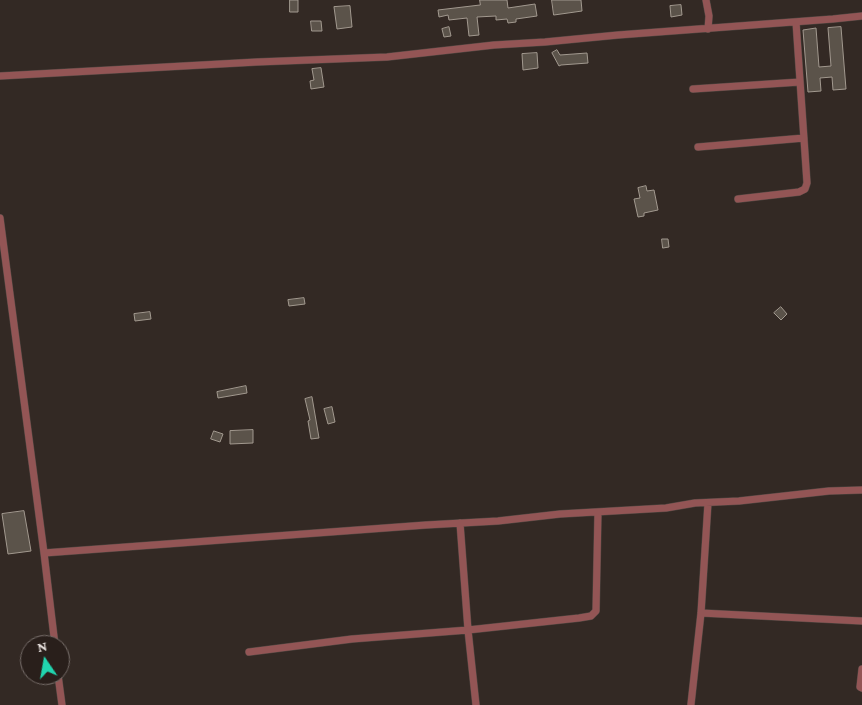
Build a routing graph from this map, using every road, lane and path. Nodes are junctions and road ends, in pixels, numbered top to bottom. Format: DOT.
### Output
graph roads {
  1 [pos="706,0"];
  2 [pos="862,16"];
  3 [pos="796,22"];
  4 [pos="708,29"];
  5 [pos="0,76"];
  6 [pos="800,82"];
  7 [pos="693,89"];
  8 [pos="804,138"];
  9 [pos="698,147"];
  10 [pos="738,199"];
  11 [pos="0,218"];
  12 [pos="862,490"];
  13 [pos="708,503"];
  14 [pos="598,512"];
  15 [pos="460,523"];
  16 [pos="44,553"];
  17 [pos="700,613"];
  18 [pos="862,621"];
  19 [pos="468,630"];
  20 [pos="54,635"];
  21 [pos="249,652"];
  22 [pos="862,669"];
  23 [pos="59,685"];
  24 [pos="862,688"];
  25 [pos="691,704"];
  26 [pos="62,705"];
  27 [pos="476,705"];
  1 -- 4 [label="street"];
  2 -- 3 [label="street"];
  3 -- 4 [label="street"];
  3 -- 6 [label="street"];
  4 -- 5 [label="street"];
  6 -- 7 [label="street"];
  6 -- 8 [label="street"];
  8 -- 9 [label="street"];
  8 -- 10 [label="street"];
  11 -- 16 [label="street"];
  12 -- 13 [label="street"];
  13 -- 14 [label="street"];
  13 -- 17 [label="street"];
  14 -- 15 [label="street"];
  14 -- 19 [label="street"];
  15 -- 16 [label="street"];
  15 -- 19 [label="street"];
  16 -- 20 [label="street"];
  17 -- 18 [label="street"];
  17 -- 25 [label="street"];
  19 -- 21 [label="street"];
  19 -- 27 [label="street"];
  22 -- 24 [label="street"];
  23 -- 26 [label="street"];
}
